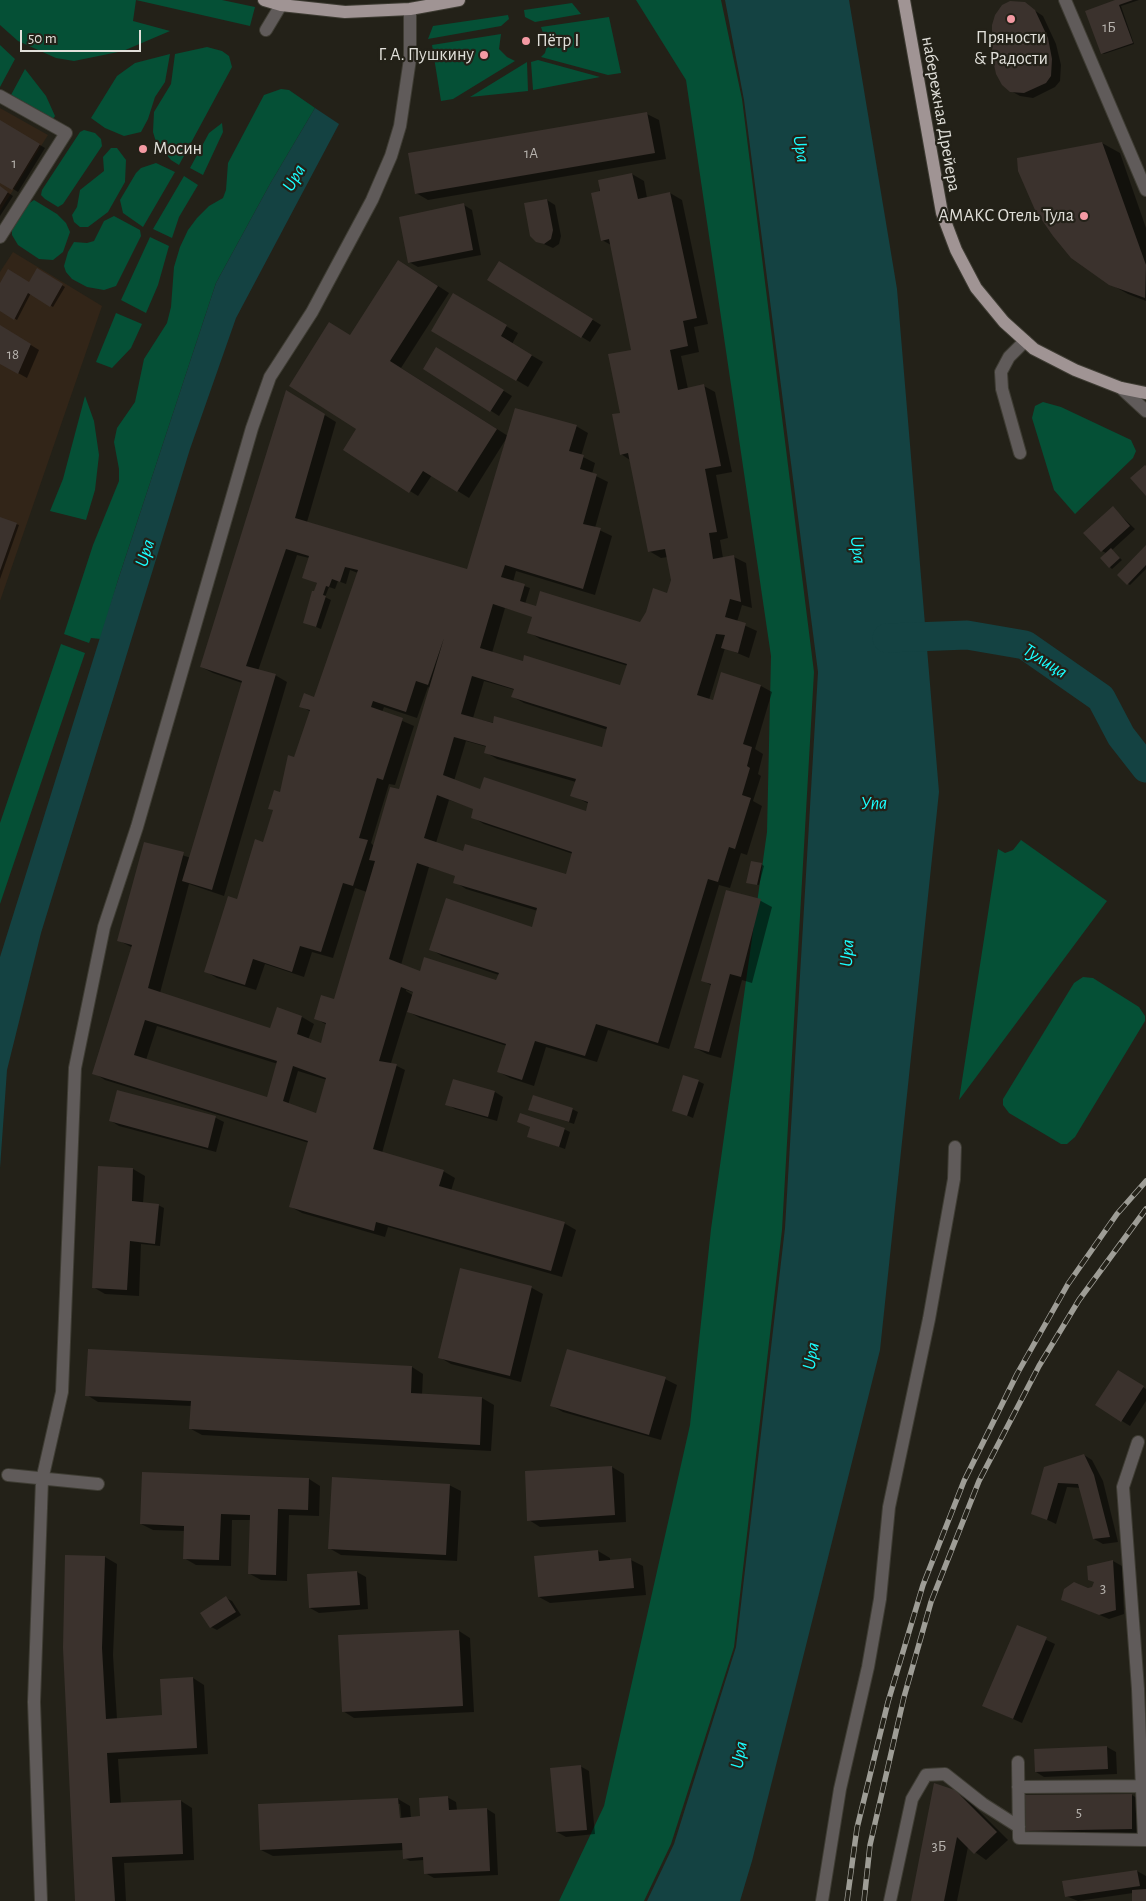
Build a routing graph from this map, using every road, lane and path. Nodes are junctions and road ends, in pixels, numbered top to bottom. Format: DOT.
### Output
graph roads {
  1 [pos="264,0"];
  2 [pos="460,0"];
  3 [pos="904,0"];
  4 [pos="1064,0"];
  5 [pos="281,4"];
  6 [pos="410,9"];
  7 [pos="266,30"];
  8 [pos="0,96"];
  9 [pos="1146,190"];
  10 [pos="0,237"];
  11 [pos="1024,341"];
  12 [pos="1120,388"];
  13 [pos="1146,393"];
  14 [pos="1146,411"];
  15 [pos="1020,453"];
  16 [pos="955,1147"];
  17 [pos="1138,1442"];
  18 [pos="8,1475"];
  19 [pos="42,1480"];
  20 [pos="98,1484"];
  21 [pos="1018,1762"];
  22 [pos="1141,1786"];
  23 [pos="1018,1787"];
  24 [pos="1019,1827"];
  25 [pos="1145,1840"];
  26 [pos="41,1901"];
  27 [pos="822,1901"];
  28 [pos="890,1901"];
  1 -- 5 [label="main road"];
  2 -- 6 [label="main road"];
  3 -- 11 [label="main road, набережная Дрейера"];
  4 -- 9 [label="street"];
  5 -- 6 [label="main road"];
  5 -- 7 [label="street"];
  6 -- 19 [label="street"];
  8 -- 10 [label="street"];
  11 -- 12 [label="main road, набережная Дрейера"];
  11 -- 15 [label="street"];
  12 -- 13 [label="main road, набережная Дрейера"];
  12 -- 14 [label="street"];
  16 -- 27 [label="street"];
  17 -- 22 [label="street"];
  18 -- 19 [label="street"];
  19 -- 20 [label="street"];
  19 -- 26 [label="street"];
  21 -- 23 [label="street"];
  22 -- 23 [label="street"];
  22 -- 25 [label="street"];
  23 -- 24 [label="street"];
  24 -- 25 [label="street"];
  24 -- 28 [label="street"];
}
